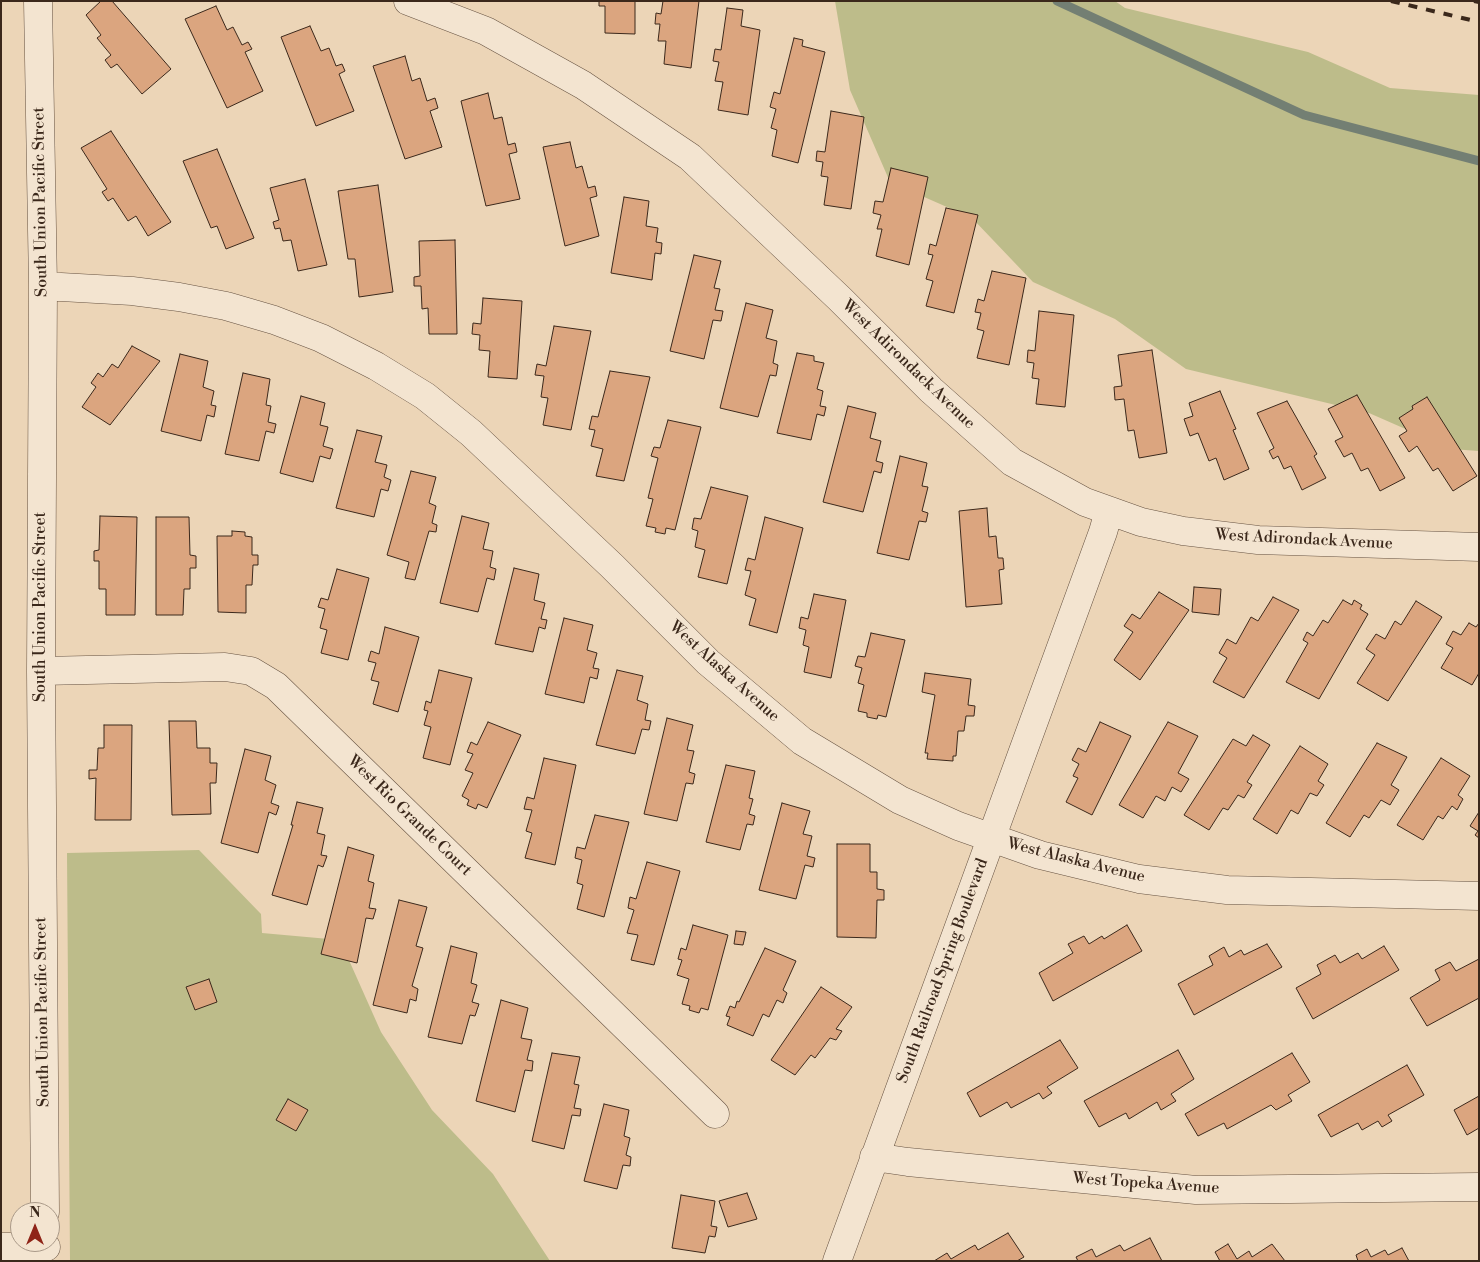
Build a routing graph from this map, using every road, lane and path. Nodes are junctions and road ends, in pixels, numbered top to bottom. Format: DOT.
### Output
graph roads {
  1 [pos="38,1"];
  2 [pos="408,1"];
  3 [pos="43,286"];
  4 [pos="1109,511"];
  5 [pos="1479,547"];
  6 [pos="40,671"];
  7 [pos="992,839"];
  8 [pos="1479,896"];
  9 [pos="715,1114"];
  10 [pos="874,1157"];
  11 [pos="1479,1187"];
  12 [pos="45,1202"];
  13 [pos="836,1261"];
  1 -- 3 [label="street, South Union Pacific Street"];
  2 -- 4 [label="street, West Adirondack Avenue"];
  3 -- 6 [label="street, South Union Pacific Street"];
  3 -- 7 [label="street, West Alaska Avenue"];
  4 -- 5 [label="street, West Adirondack Avenue"];
  4 -- 7 [label="street, South Railroad Spring Boulevard"];
  6 -- 9 [label="street, West Rio Grande Court"];
  6 -- 12 [label="street, South Union Pacific Street"];
  7 -- 8 [label="street, West Alaska Avenue"];
  7 -- 10 [label="street, South Railroad Spring Boulevard"];
  10 -- 11 [label="street, West Topeka Avenue"];
  10 -- 13 [label="street, South Railroad Spring Boulevard"];
}
